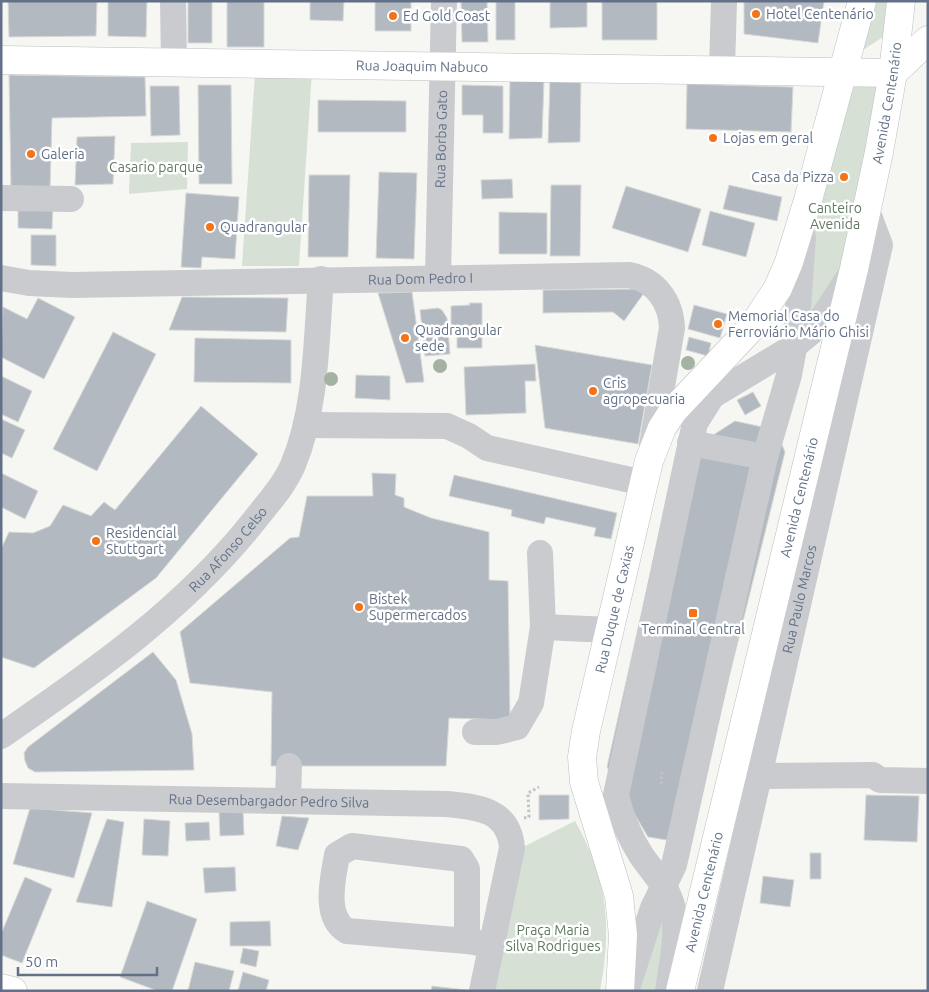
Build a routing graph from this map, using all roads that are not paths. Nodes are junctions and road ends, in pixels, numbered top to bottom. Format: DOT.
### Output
graph roads {
  1 [pos="173,1"];
  2 [pos="444,1"];
  3 [pos="724,1"];
  4 [pos="862,1"];
  5 [pos="901,1"];
  6 [pos="928,40"];
  7 [pos="1,60"];
  8 [pos="174,62"];
  9 [pos="443,65"];
  10 [pos="722,69"];
  11 [pos="844,70"];
  12 [pos="893,72"];
  13 [pos="1,198"];
  14 [pos="71,200"];
  15 [pos="808,200"];
  16 [pos="866,208"];
  17 [pos="854,269"];
  18 [pos="438,277"];
  19 [pos="1,278"];
  20 [pos="321,279"];
  21 [pos="793,347"];
  22 [pos="739,380"];
  23 [pos="775,418"];
  24 [pos="306,425"];
  25 [pos="690,444"];
  26 [pos="765,458"];
  27 [pos="646,472"];
  28 [pos="540,553"];
  29 [pos="543,627"];
  30 [pos="610,630"];
  31 [pos="475,732"];
  32 [pos="1,736"];
  33 [pos="289,766"];
  34 [pos="761,776"];
  35 [pos="928,781"];
  36 [pos="1,796"];
  37 [pos="288,800"];
  38 [pos="628,832"];
  39 [pos="681,832"];
  40 [pos="664,884"];
  41 [pos="479,943"];
  42 [pos="1,988"];
  43 [pos="13,991"];
  44 [pos="482,991"];
  45 [pos="620,991"];
  46 [pos="626,991"];
  47 [pos="668,991"];
  48 [pos="680,991"];
  49 [pos="710,991"];
  1 -- 8 [label="street"];
  2 -- 9 [label="street, Rua Borba Gato"];
  3 -- 10 [label="street"];
  4 -- 11 [label="main road"];
  5 -- 12 [label="main road, Avenida Centenário"];
  6 -- 12 [label="main road"];
  7 -- 8 [label="main road, Rua Joaquim Nabuco"];
  8 -- 9 [label="main road, Rua Joaquim Nabuco"];
  9 -- 10 [label="main road, Rua Joaquim Nabuco"];
  9 -- 18 [label="street, Rua Borba Gato"];
  10 -- 11 [label="main road, Rua Joaquim Nabuco"];
  11 -- 12 [label="main road, Rua Joaquim Nabuco"];
  11 -- 15 [label="main road"];
  12 -- 16 [label="main road, Avenida Centenário"];
  13 -- 14 [label="street"];
  15 -- 21 [label="street"];
  15 -- 27 [label="main road"];
  16 -- 17 [label="main road, Avenida Centenário"];
  16 -- 34 [label="street, Rua Paulo Marcos"];
  17 -- 21 [label="street"];
  17 -- 48 [label="main road, Avenida Centenário"];
  18 -- 20 [label="street, Rua Dom Pedro I"];
  18 -- 27 [label="street, Rua Dom Pedro I"];
  19 -- 20 [label="street, Rua Dom Pedro I"];
  20 -- 24 [label="street, Rua Afonso Celso"];
  21 -- 22 [label="street"];
  21 -- 23 [label="street"];
  22 -- 23 [label="street"];
  22 -- 25 [label="street"];
  23 -- 26 [label="street"];
  24 -- 27 [label="street"];
  24 -- 32 [label="street, Rua Afonso Celso"];
  25 -- 26 [label="street"];
  25 -- 38 [label="street"];
  26 -- 39 [label="street"];
  27 -- 30 [label="main road, Rua Duque de Caxias"];
  28 -- 29 [label="street"];
  29 -- 30 [label="street"];
  29 -- 31 [label="street"];
  30 -- 45 [label="main road, Rua Duque de Caxias"];
  33 -- 37 [label="street"];
  34 -- 35 [label="street"];
  34 -- 49 [label="street, Rua Paulo Marcos"];
  36 -- 37 [label="street, Rua Desembargador Pedro Silva"];
  37 -- 41 [label="street, Rua Desembargador Pedro Silva"];
  38 -- 39 [label="street"];
  38 -- 40 [label="street"];
  39 -- 40 [label="street"];
  40 -- 46 [label="street"];
  40 -- 47 [label="street"];
  41 -- 41 [label="street"];
  41 -- 44 [label="street"];
  42 -- 43 [label="main road"];
}
